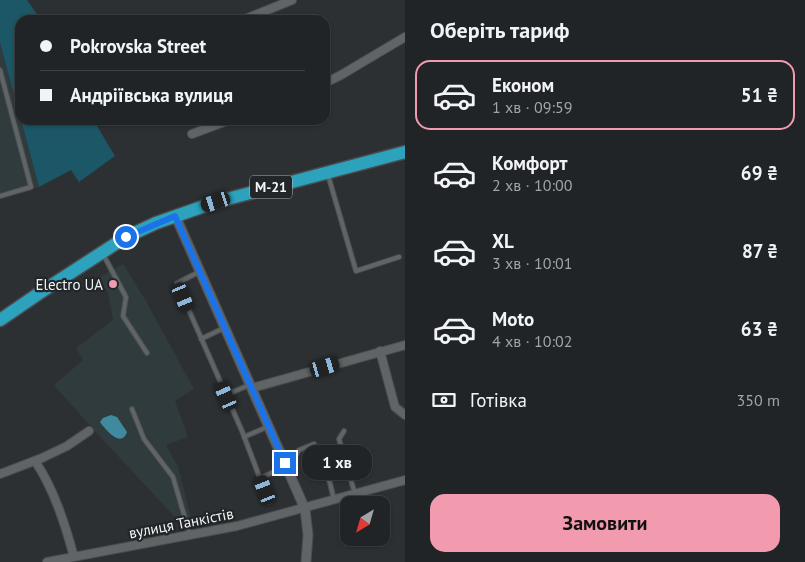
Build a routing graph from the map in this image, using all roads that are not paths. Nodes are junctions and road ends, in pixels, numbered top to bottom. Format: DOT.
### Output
graph roads {
  1 [pos="292,0"];
  2 [pos="255,15"];
  3 [pos="405,37"];
  4 [pos="0,70"];
  5 [pos="330,80"];
  6 [pos="216,125"];
  7 [pos="192,134"];
  8 [pos="405,152"];
  9 [pos="327,173"];
  10 [pos="0,196"];
  11 [pos="175,216"];
  12 [pos="102,252"];
  13 [pos="399,257"];
  14 [pos="200,271"];
  15 [pos="0,320"];
  16 [pos="225,327"];
  17 [pos="201,339"];
  18 [pos="405,344"];
  19 [pos="380,352"];
  20 [pos="147,353"];
  21 [pos="251,386"];
  22 [pos="226,396"];
  23 [pos="132,409"];
  24 [pos="405,415"];
  25 [pos="269,426"];
  26 [pos="89,431"];
  27 [pos="344,431"];
  28 [pos="244,437"];
  29 [pos="35,461"];
  30 [pos="286,465"];
  31 [pos="0,474"];
  32 [pos="260,478"];
  33 [pos="405,480"];
  34 [pos="355,494"];
  35 [pos="334,500"];
  36 [pos="269,502"];
  37 [pos="305,509"];
  38 [pos="190,536"];
  39 [pos="74,557"];
  40 [pos="47,562"];
  41 [pos="306,562"];
  1 -- 2 [label="street"];
  3 -- 5 [label="street"];
  4 -- 10 [label="lane"];
  6 -- 7 [label="street"];
  8 -- 9 [label="highway, М-21"];
  9 -- 11 [label="highway, М-21"];
  9 -- 13 [label="lane"];
  11 -- 12 [label="highway, М-21"];
  11 -- 14 [label="street"];
  12 -- 15 [label="highway, М-21"];
  12 -- 20 [label="lane"];
  14 -- 16 [label="street"];
  14 -- 17 [label="lane"];
  16 -- 17 [label="lane"];
  16 -- 21 [label="street"];
  17 -- 22 [label="lane"];
  18 -- 19 [label="street"];
  19 -- 21 [label="street"];
  19 -- 24 [label="street"];
  21 -- 22 [label="lane"];
  21 -- 25 [label="street"];
  22 -- 28 [label="lane"];
  23 -- 38 [label="lane"];
  25 -- 28 [label="lane"];
  25 -- 30 [label="street"];
  26 -- 29 [label="street"];
  27 -- 34 [label="lane"];
  28 -- 32 [label="lane"];
  29 -- 31 [label="street"];
  29 -- 39 [label="street"];
  30 -- 32 [label="lane"];
  30 -- 35 [label="lane"];
  30 -- 37 [label="street"];
  32 -- 36 [label="lane"];
  33 -- 34 [label="street, вулиця Танкістів"];
  34 -- 35 [label="street, вулиця Танкістів"];
  35 -- 37 [label="street, вулиця Танкістів"];
  37 -- 38 [label="street, вулиця Танкістів"];
  37 -- 41 [label="street"];
  38 -- 39 [label="street, вулиця Танкістів"];
  39 -- 40 [label="street, вулиця Танкістів"];
}
